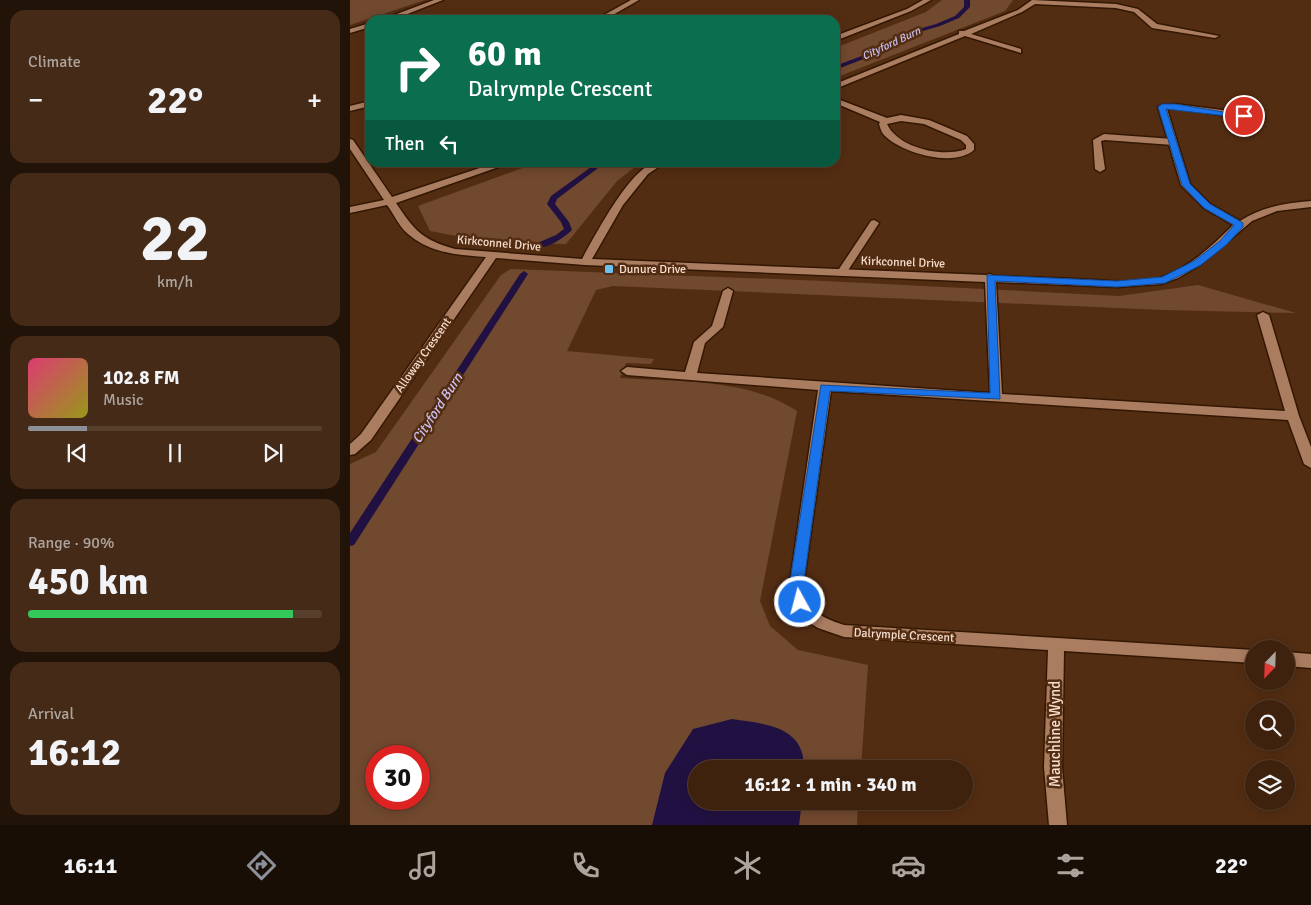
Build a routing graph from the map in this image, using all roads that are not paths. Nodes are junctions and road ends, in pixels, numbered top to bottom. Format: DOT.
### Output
graph roads {
  1 [pos="440,0"];
  2 [pos="636,0"];
  3 [pos="928,0"];
  4 [pos="1134,0"];
  5 [pos="1035,1"];
  6 [pos="1136,10"];
  7 [pos="399,15"];
  8 [pos="608,15"];
  9 [pos="365,26"];
  10 [pos="350,31"];
  11 [pos="962,33"];
  12 [pos="1215,36"];
  13 [pos="840,37"];
  14 [pos="1018,51"];
  15 [pos="840,85"];
  16 [pos="840,102"];
  17 [pos="365,104"];
  18 [pos="350,109"];
  19 [pos="1261,118"];
  20 [pos="886,121"];
  21 [pos="350,142"];
  22 [pos="1173,142"];
  23 [pos="365,164"];
  24 [pos="367,167"];
  25 [pos="494,167"];
  26 [pos="654,167"];
  27 [pos="1100,169"];
  28 [pos="391,201"];
  29 [pos="1311,204"];
  30 [pos="350,210"];
  31 [pos="874,222"];
  32 [pos="1240,225"];
  33 [pos="492,256"];
  34 [pos="585,262"];
  35 [pos="842,272"];
  36 [pos="990,277"];
  37 [pos="728,291"];
  38 [pos="1262,315"];
  39 [pos="627,371"];
  40 [pos="690,376"];
  41 [pos="825,387"];
  42 [pos="996,397"];
  43 [pos="1293,416"];
  44 [pos="350,451"];
  45 [pos="1311,464"];
  46 [pos="1056,644"];
  47 [pos="1245,656"];
  48 [pos="1295,660"];
  49 [pos="1311,661"];
  50 [pos="1058,825"];
  1 -- 7 [label="street"];
  2 -- 8 [label="street"];
  3 -- 13 [label="street"];
  4 -- 6 [label="street"];
  5 -- 6 [label="street"];
  5 -- 11 [label="street"];
  6 -- 12 [label="street"];
  9 -- 10 [label="street"];
  11 -- 14 [label="street"];
  11 -- 15 [label="street"];
  16 -- 20 [label="street"];
  17 -- 18 [label="street"];
  19 -- 22 [label="street"];
  20 -- 20 [label="street"];
  21 -- 23 [label="street, Kirkconnel Drive"];
  22 -- 27 [label="street"];
  22 -- 32 [label="street"];
  24 -- 28 [label="street, Kirkconnel Drive"];
  25 -- 28 [label="street"];
  26 -- 34 [label="street"];
  28 -- 30 [label="street"];
  28 -- 33 [label="street, Kirkconnel Drive"];
  29 -- 32 [label="street, Kirkconnel Drive"];
  31 -- 35 [label="street"];
  32 -- 36 [label="street, Kirkconnel Drive"];
  33 -- 34 [label="street, Kirkconnel Drive"];
  33 -- 44 [label="street, Alloway Crescent"];
  34 -- 35 [label="street, Kirkconnel Drive"];
  35 -- 36 [label="street, Kirkconnel Drive"];
  36 -- 42 [label="street"];
  37 -- 40 [label="street"];
  38 -- 43 [label="street"];
  39 -- 40 [label="street"];
  40 -- 41 [label="street"];
  41 -- 42 [label="street"];
  41 -- 46 [label="street, Dalrymple Crescent"];
  42 -- 43 [label="street"];
  43 -- 45 [label="street"];
  46 -- 47 [label="street, Dalrymple Crescent"];
  46 -- 50 [label="street, Mauchline Wynd"];
  48 -- 49 [label="street"];
}
